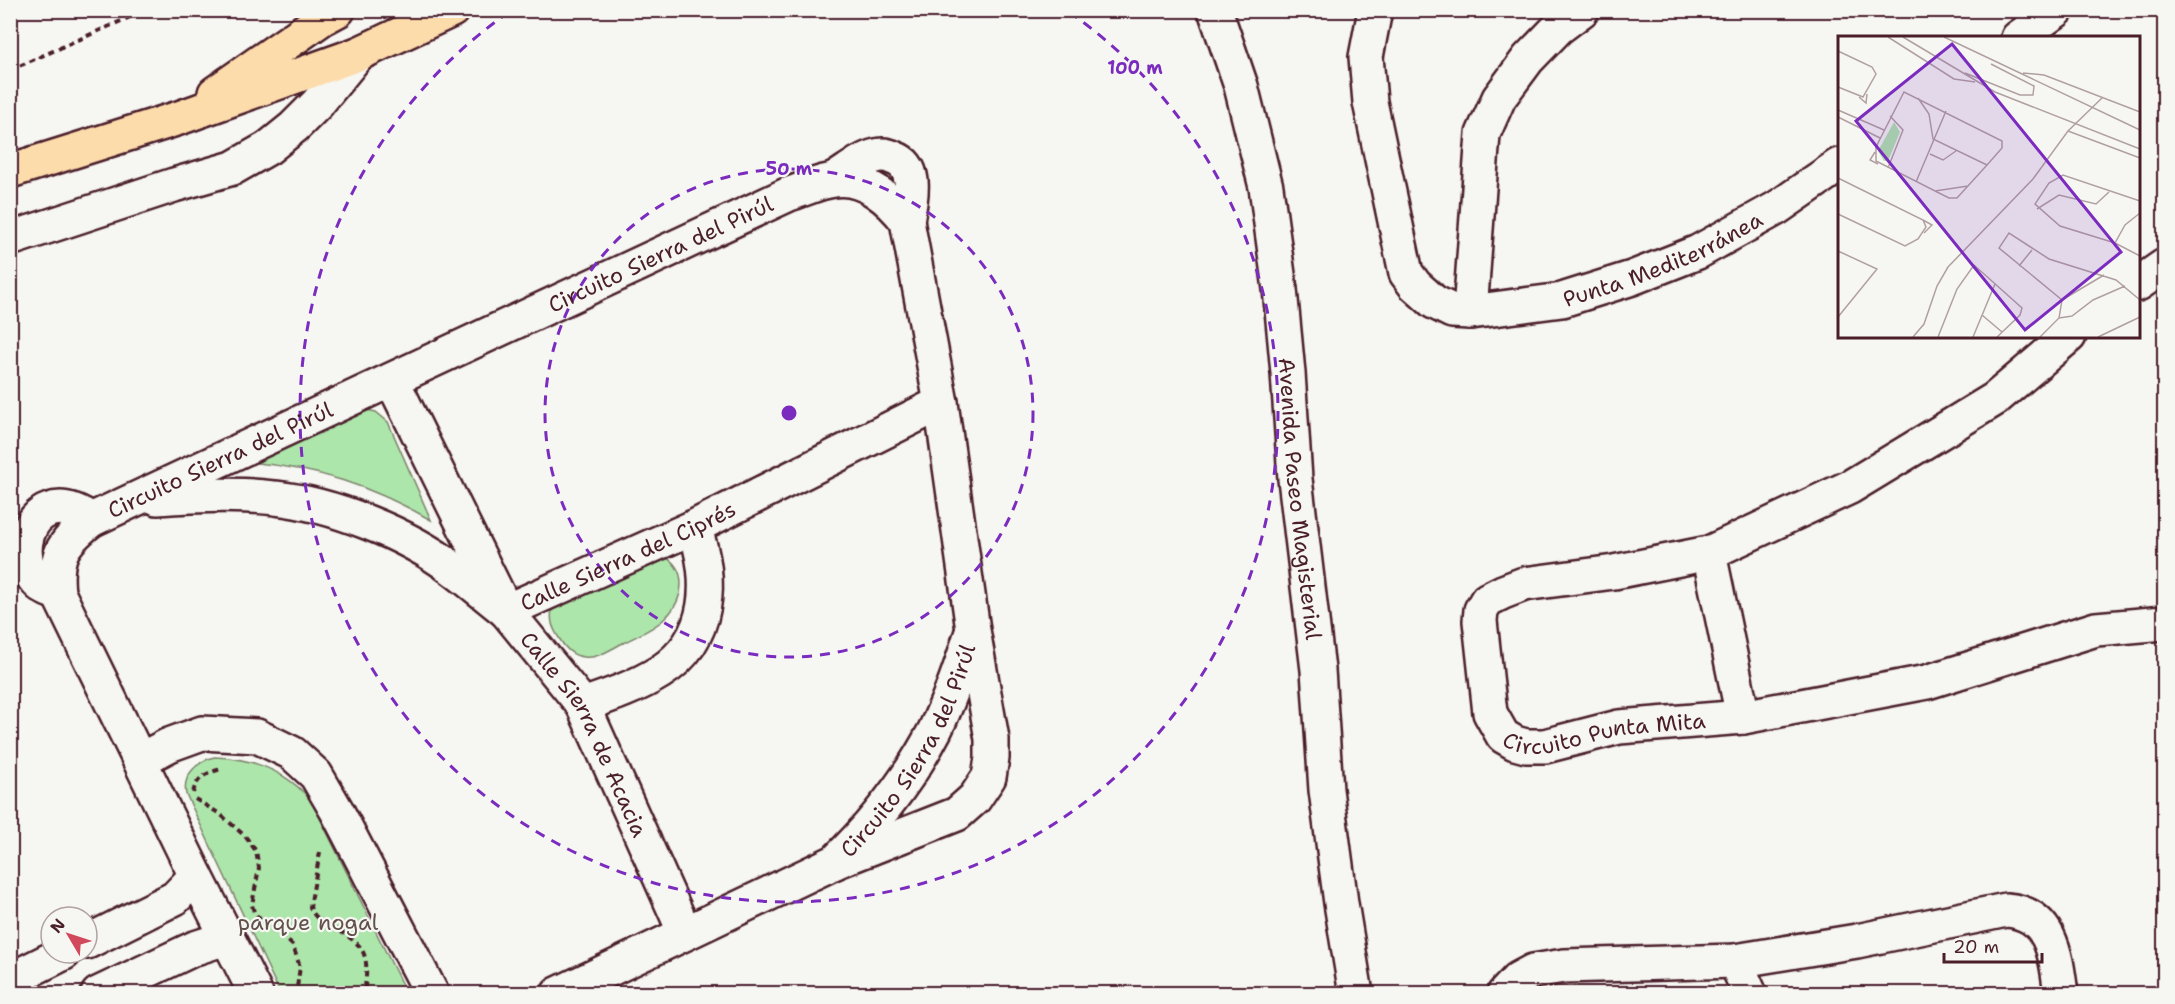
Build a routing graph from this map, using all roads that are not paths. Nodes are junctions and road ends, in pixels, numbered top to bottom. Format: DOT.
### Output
graph roads {
  1 [pos="338,10"];
  2 [pos="452,10"];
  3 [pos="1215,10"];
  4 [pos="1375,10"];
  5 [pos="1582,10"];
  6 [pos="2057,10"];
  7 [pos="2021,36"];
  8 [pos="358,54"];
  9 [pos="179,118"];
  10 [pos="1838,166"];
  11 [pos="10,171"];
  12 [pos="10,238"];
  13 [pos="2164,266"];
  14 [pos="2139,283"];
  15 [pos="1470,312"];
  16 [pos="2067,338"];
  17 [pos="392,380"];
  18 [pos="941,403"];
  19 [pos="140,499"];
  20 [pos="91,520"];
  21 [pos="694,527"];
  22 [pos="1709,554"];
  23 [pos="58,593"];
  24 [pos="506,611"];
  25 [pos="2164,623"];
  26 [pos="973,630"];
  27 [pos="583,705"];
  28 [pos="1743,717"];
  29 [pos="140,760"];
  30 [pos="835,862"];
  31 [pos="196,876"];
  32 [pos="685,933"];
  33 [pos="99,936"];
  34 [pos="226,938"];
  35 [pos="1736,961"];
  36 [pos="40,965"];
  37 [pos="10,980"];
  38 [pos="98,993"];
  39 [pos="256,993"];
  40 [pos="432,993"];
  41 [pos="558,993"];
  42 [pos="1356,993"];
  43 [pos="1504,993"];
  44 [pos="1750,993"];
  45 [pos="2061,993"];
  1 -- 9 [label="main road"];
  2 -- 8 [label="main road"];
  3 -- 42 [label="street, Avenida Paseo Magisterial"];
  4 -- 15 [label="street, Punta Mediterránea"];
  5 -- 15 [label="street"];
  6 -- 7 [label="street"];
  8 -- 9 [label="main road"];
  8 -- 12 [label="street"];
  9 -- 11 [label="main road"];
  10 -- 15 [label="street, Punta Mediterránea"];
  13 -- 14 [label="street"];
  16 -- 22 [label="street, Circuito Punta Mita"];
  17 -- 18 [label="street, Circuito Sierra del Pirúl"];
  17 -- 19 [label="street, Circuito Sierra del Pirúl"];
  17 -- 24 [label="street, Calle Sierra de Acacia"];
  18 -- 21 [label="street, Calle Sierra del Ciprés"];
  18 -- 26 [label="street, Circuito Sierra del Pirúl"];
  19 -- 20 [label="street, Circuito Sierra del Pirúl"];
  19 -- 24 [label="street, Calle Sierra del Ciprés"];
  20 -- 23 [label="street, Circuito Sierra del Pirúl"];
  20 -- 23 [label="street"];
  21 -- 24 [label="street, Calle Sierra del Ciprés"];
  21 -- 27 [label="street"];
  22 -- 28 [label="street"];
  22 -- 28 [label="street, Circuito Punta Mita"];
  23 -- 29 [label="street, Circuito Sierra del Pirúl"];
  24 -- 27 [label="street, Calle Sierra de Acacia"];
  25 -- 28 [label="street, Circuito Punta Mita"];
  26 -- 30 [label="street, Circuito Sierra del Pirúl"];
  26 -- 30 [label="street"];
  27 -- 32 [label="street, Calle Sierra de Acacia"];
  29 -- 31 [label="street, Circuito Sierra del Pirúl"];
  29 -- 40 [label="street"];
  30 -- 32 [label="street, Circuito Sierra del Pirúl"];
  31 -- 33 [label="street"];
  31 -- 34 [label="street, Circuito Sierra del Pirúl"];
  32 -- 41 [label="street, Circuito Sierra del Pirúl"];
  34 -- 38 [label="street"];
  34 -- 39 [label="street, Circuito Sierra del Pirúl"];
  35 -- 43 [label="street"];
  35 -- 44 [label="street"];
  35 -- 45 [label="street"];
  36 -- 37 [label="street"];
}
